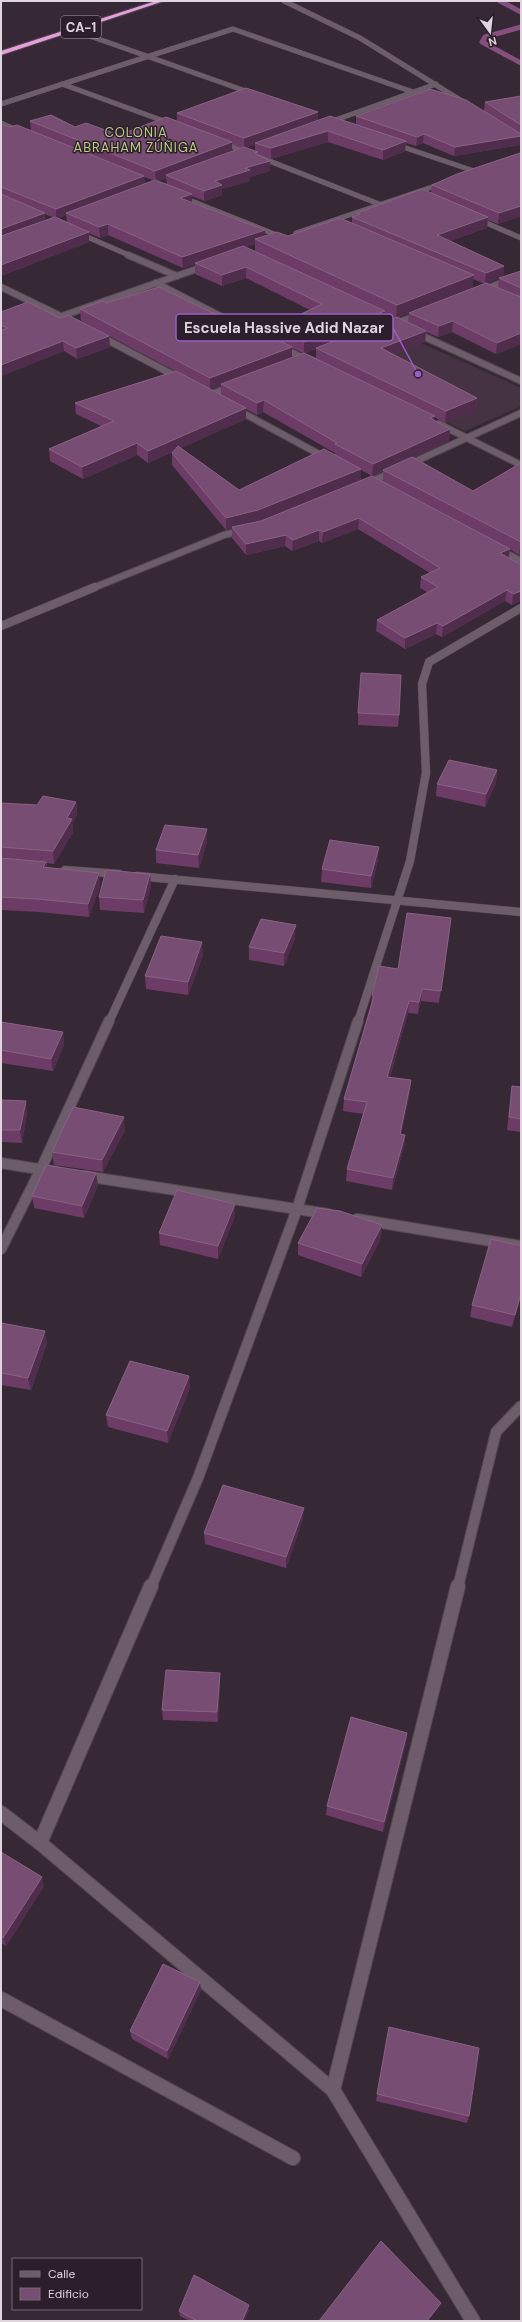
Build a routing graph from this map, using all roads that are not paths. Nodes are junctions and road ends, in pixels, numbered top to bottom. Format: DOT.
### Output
graph roads {
  1 [pos="161,1"];
  2 [pos="284,1"];
  3 [pos="73,30"];
  4 [pos="1,53"];
  5 [pos="148,56"];
  6 [pos="62,84"];
  7 [pos="436,84"];
  8 [pos="413,92"];
  9 [pos="258,96"];
  10 [pos="1,104"];
  11 [pos="469,106"];
  12 [pos="324,122"];
  13 [pos="331,122"];
  14 [pos="1,123"];
  15 [pos="338,124"];
  16 [pos="180,128"];
  17 [pos="30,135"];
  18 [pos="217,141"];
  19 [pos="389,142"];
  20 [pos="253,149"];
  21 [pos="246,152"];
  22 [pos="239,155"];
  23 [pos="484,170"];
  24 [pos="476,172"];
  25 [pos="470,175"];
  26 [pos="449,182"];
  27 [pos="415,193"];
  28 [pos="176,195"];
  29 [pos="422,196"];
  30 [pos="379,204"];
  31 [pos="471,217"];
  32 [pos="328,222"];
  33 [pos="335,225"];
  34 [pos="69,229"];
  35 [pos="284,238"];
  36 [pos="521,238"];
  37 [pos="271,243"];
  38 [pos="214,263"];
  39 [pos="521,275"];
  40 [pos="177,276"];
  41 [pos="156,283"];
  42 [pos="478,286"];
  43 [pos="1,287"];
  44 [pos="485,289"];
  45 [pos="492,292"];
  46 [pos="471,294"];
  47 [pos="430,310"];
  48 [pos="62,316"];
  49 [pos="388,320"];
  50 [pos="395,324"];
  51 [pos="83,327"];
  52 [pos="402,327"];
  53 [pos="381,329"];
  54 [pos="409,330"];
  55 [pos="90,331"];
  56 [pos="269,340"];
  57 [pos="276,344"];
  58 [pos="311,356"];
  59 [pos="304,359"];
  60 [pos="297,361"];
  61 [pos="318,366"];
  62 [pos="521,381"];
  63 [pos="189,383"];
  64 [pos="239,384"];
  65 [pos="203,391"];
  66 [pos="210,395"];
  67 [pos="217,398"];
  68 [pos="231,406"];
  69 [pos="521,413"];
  70 [pos="431,421"];
  71 [pos="466,438"];
  72 [pos="336,463"];
  73 [pos="521,465"];
  74 [pos="364,478"];
  75 [pos="371,482"];
  76 [pos="378,486"];
  77 [pos="357,488"];
  78 [pos="252,528"];
  79 [pos="488,544"];
  80 [pos="521,561"];
  81 [pos="521,608"];
  82 [pos="1,626"];
  83 [pos="56,869"];
  84 [pos="175,878"];
  85 [pos="395,902"];
  86 [pos="521,912"];
  87 [pos="1,1163"];
  88 [pos="41,1169"];
  89 [pos="297,1209"];
  90 [pos="521,1246"];
  91 [pos="1,1249"];
  92 [pos="521,1406"];
  93 [pos="1,1813"];
  94 [pos="40,1843"];
  95 [pos="1,1999"];
  96 [pos="333,2090"];
  97 [pos="293,2158"];
  98 [pos="473,2321"];
  1 -- 3 [label="highway, CA-1"];
  2 -- 7 [label="street"];
  3 -- 4 [label="highway, CA-1"];
  3 -- 5 [label="street"];
  5 -- 6 [label="street"];
  5 -- 8 [label="street"];
  5 -- 9 [label="street"];
  6 -- 10 [label="street"];
  6 -- 16 [label="street"];
  7 -- 8 [label="street"];
  7 -- 11 [label="street"];
  8 -- 13 [label="street"];
  12 -- 13 [label="street"];
  13 -- 15 [label="street"];
  14 -- 17 [label="street"];
  18 -- 21 [label="street"];
  19 -- 24 [label="street"];
  20 -- 21 [label="street"];
  21 -- 22 [label="street"];
  21 -- 30 [label="street"];
  23 -- 24 [label="street"];
  24 -- 25 [label="street"];
  26 -- 27 [label="street"];
  27 -- 29 [label="street"];
  27 -- 30 [label="street"];
  28 -- 35 [label="street"];
  30 -- 32 [label="street"];
  31 -- 36 [label="street"];
  32 -- 33 [label="street"];
  32 -- 35 [label="street"];
  34 -- 40 [label="street"];
  35 -- 37 [label="street"];
  38 -- 40 [label="street"];
  39 -- 44 [label="street"];
  40 -- 41 [label="street"];
  41 -- 48 [label="street"];
  41 -- 56 [label="street"];
  42 -- 44 [label="street"];
  43 -- 48 [label="street"];
  44 -- 45 [label="street"];
  44 -- 46 [label="street"];
  47 -- 50 [label="street"];
  48 -- 51 [label="street"];
  49 -- 50 [label="street"];
  50 -- 52 [label="street"];
  50 -- 53 [label="street"];
  54 -- 62 [label="street"];
  55 -- 63 [label="street"];
  57 -- 59 [label="street"];
  58 -- 59 [label="street"];
  59 -- 60 [label="street"];
  59 -- 61 [label="street"];
  64 -- 66 [label="street"];
  65 -- 66 [label="street"];
  66 -- 67 [label="street"];
  68 -- 72 [label="street"];
  69 -- 71 [label="street"];
  70 -- 71 [label="street"];
  71 -- 73 [label="street"];
  71 -- 75 [label="street"];
  74 -- 75 [label="street"];
  75 -- 76 [label="street"];
  75 -- 77 [label="street"];
  78 -- 82 [label="street"];
  79 -- 80 [label="street"];
  81 -- 85 [label="street"];
  83 -- 84 [label="street"];
  84 -- 85 [label="street"];
  84 -- 88 [label="street"];
  85 -- 86 [label="street"];
  85 -- 89 [label="street"];
  87 -- 88 [label="street"];
  88 -- 89 [label="street"];
  88 -- 91 [label="street"];
  89 -- 90 [label="street"];
  89 -- 94 [label="street"];
  92 -- 96 [label="street"];
  93 -- 94 [label="street"];
  94 -- 96 [label="street"];
  95 -- 97 [label="street"];
  96 -- 98 [label="street"];
}
